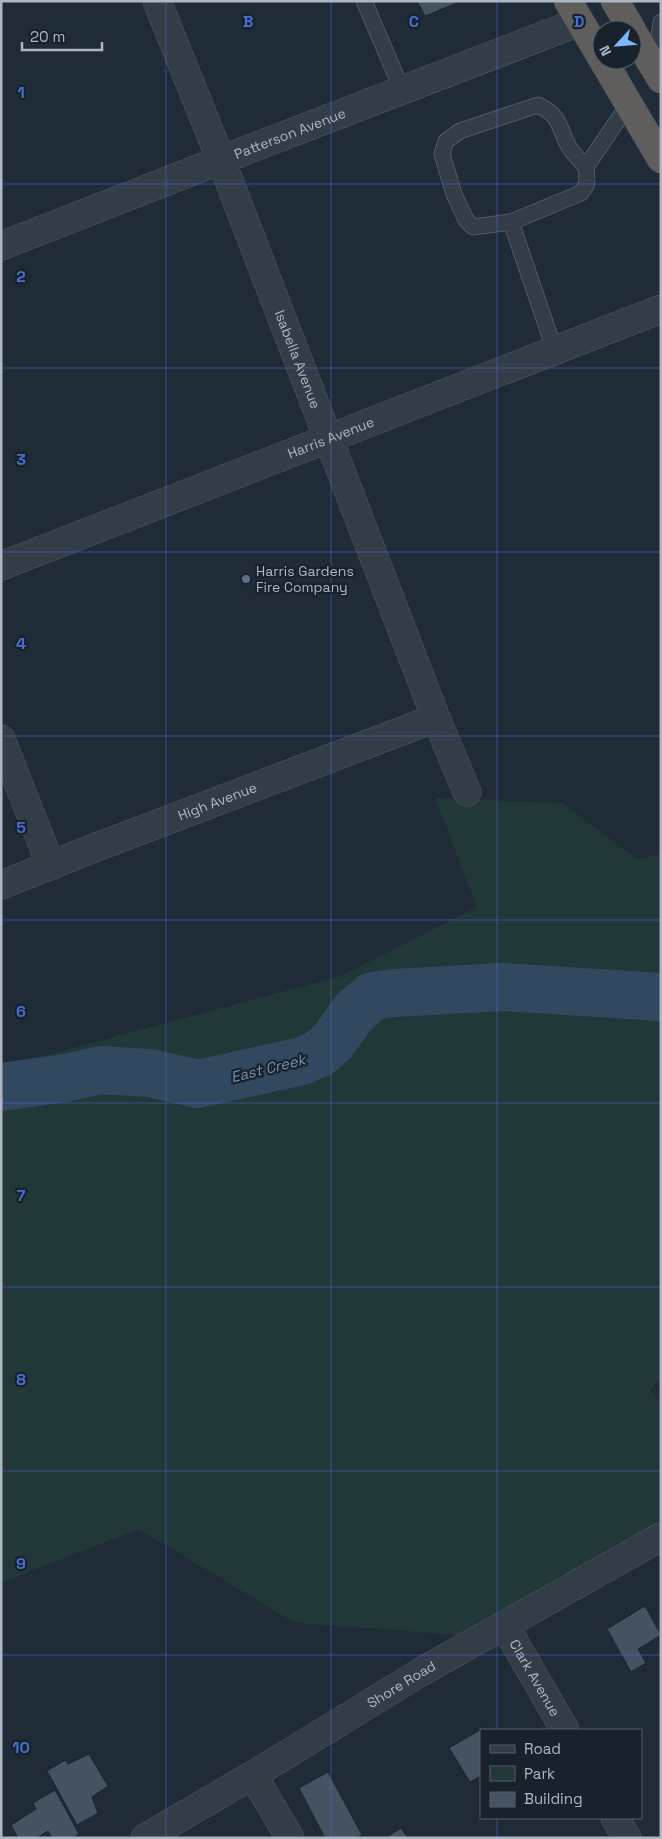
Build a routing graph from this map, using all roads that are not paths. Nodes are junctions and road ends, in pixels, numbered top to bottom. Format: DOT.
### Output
graph roads {
  1 [pos="157,1"];
  2 [pos="364,1"];
  3 [pos="615,1"];
  4 [pos="573,12"];
  5 [pos="626,20"];
  6 [pos="661,22"];
  7 [pos="642,47"];
  8 [pos="658,74"];
  9 [pos="402,90"];
  10 [pos="628,105"];
  11 [pos="661,159"];
  12 [pos="221,160"];
  13 [pos="586,167"];
  14 [pos="510,222"];
  15 [pos="1,246"];
  16 [pos="661,309"];
  17 [pos="555,351"];
  18 [pos="329,438"];
  19 [pos="1,566"];
  20 [pos="436,718"];
  21 [pos="1,739"];
  22 [pos="467,792"];
  23 [pos="51,866"];
  24 [pos="1,885"];
  25 [pos="661,1537"];
  26 [pos="505,1626"];
  27 [pos="564,1729"];
  28 [pos="253,1775"];
  29 [pos="616,1819"];
  30 [pos="146,1838"];
  31 [pos="290,1838"];
  32 [pos="627,1838"];
  1 -- 12 [label="street, Isabella Avenue"];
  2 -- 9 [label="lane"];
  3 -- 5 [label="highway"];
  4 -- 9 [label="street, Patterson Avenue"];
  4 -- 10 [label="highway"];
  6 -- 8 [label="lane"];
  7 -- 8 [label="highway"];
  9 -- 12 [label="street, Patterson Avenue"];
  10 -- 11 [label="highway"];
  10 -- 13 [label="lane"];
  12 -- 15 [label="street, Patterson Avenue"];
  12 -- 18 [label="street, Isabella Avenue"];
  13 -- 14 [label="lane"];
  13 -- 14 [label="lane"];
  14 -- 17 [label="lane"];
  16 -- 17 [label="street, Harris Avenue"];
  17 -- 18 [label="street, Harris Avenue"];
  18 -- 19 [label="street, Harris Avenue"];
  18 -- 20 [label="street, Isabella Avenue"];
  20 -- 22 [label="street, Isabella Avenue"];
  20 -- 23 [label="street, High Avenue"];
  21 -- 23 [label="street"];
  23 -- 24 [label="street, High Avenue"];
  25 -- 26 [label="street, Shore Road"];
  26 -- 27 [label="street, Clark Avenue"];
  26 -- 28 [label="street, Shore Road"];
  28 -- 30 [label="street, Shore Road"];
  28 -- 31 [label="street"];
  29 -- 32 [label="street"];
}
